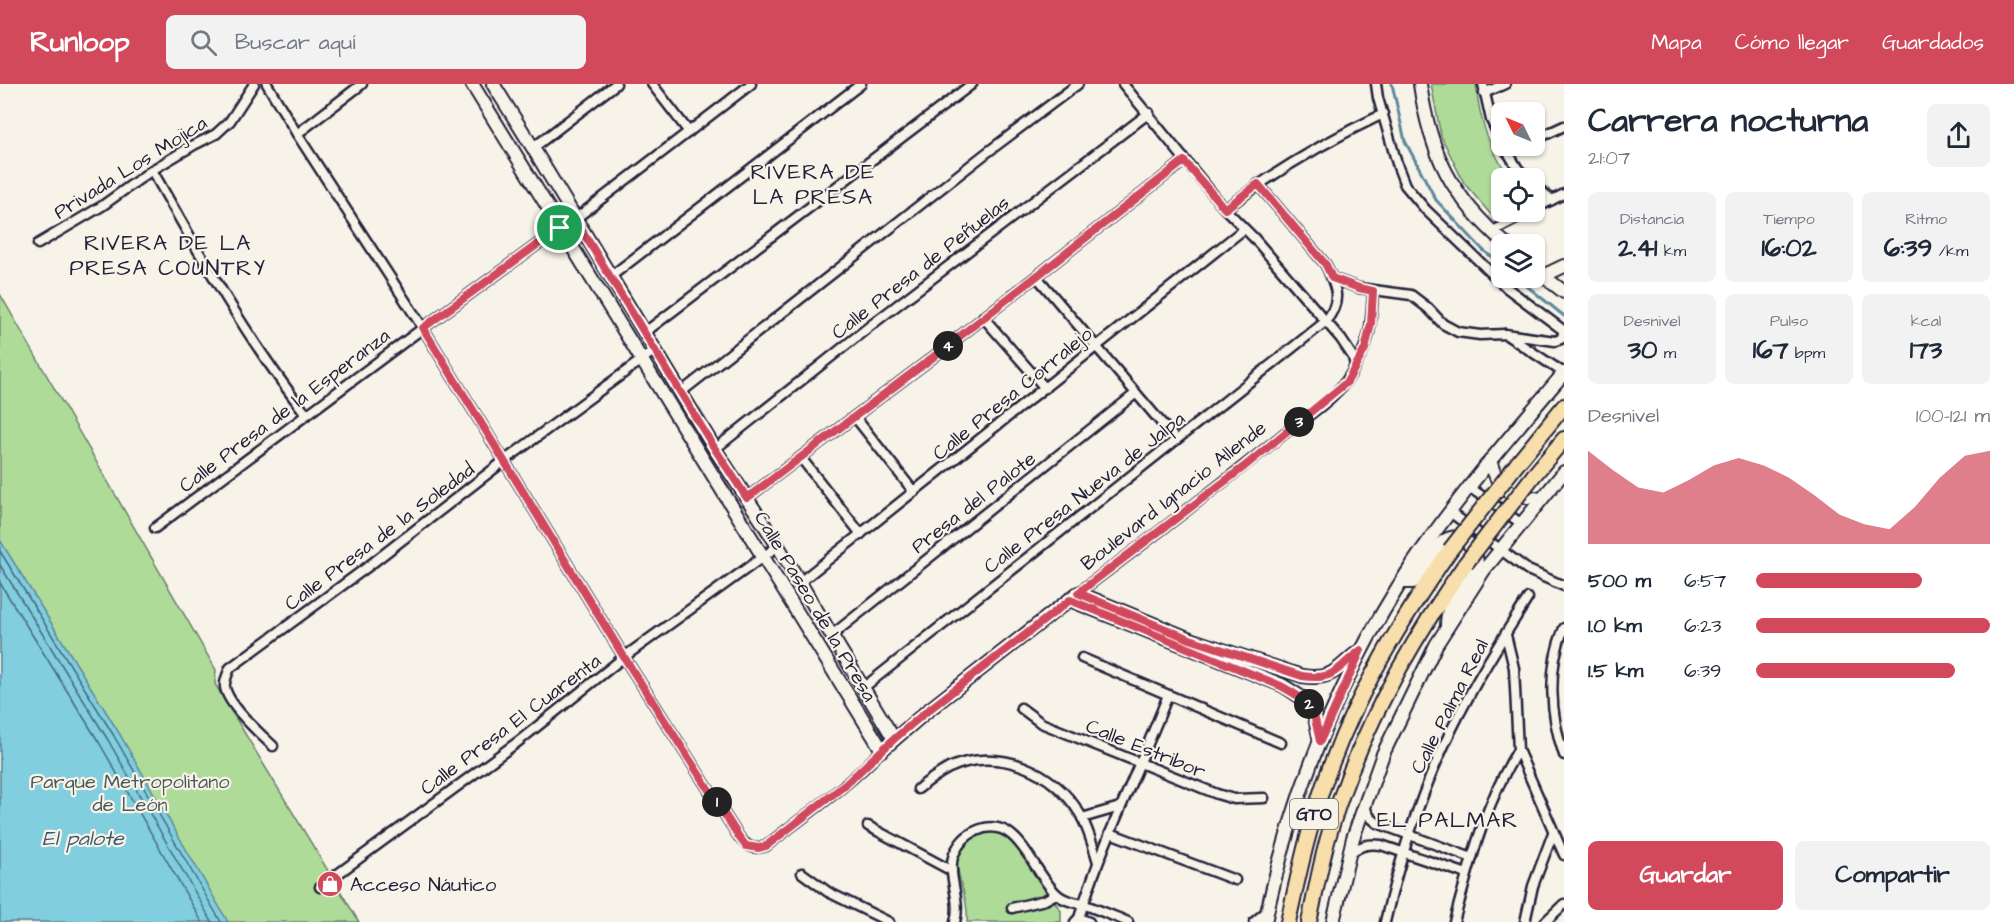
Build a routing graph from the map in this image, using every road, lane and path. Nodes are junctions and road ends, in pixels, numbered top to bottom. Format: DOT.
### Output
graph roads {
  1 [pos="254,84"];
  2 [pos="267,84"];
  3 [pos="362,84"];
  4 [pos="472,84"];
  5 [pos="616,84"];
  6 [pos="652,84"];
  7 [pos="752,84"];
  8 [pos="861,84"];
  9 [pos="972,84"];
  10 [pos="1078,84"];
  11 [pos="1123,84"];
  12 [pos="1376,84"];
  13 [pos="1420,84"];
  14 [pos="1505,84"];
  15 [pos="496,85"];
  16 [pos="1484,89"];
  17 [pos="1149,113"];
  18 [pos="1383,114"];
  19 [pos="1491,120"];
  20 [pos="1564,126"];
  21 [pos="689,132"];
  22 [pos="297,134"];
  23 [pos="1545,135"];
  24 [pos="533,148"];
  25 [pos="1511,156"];
  26 [pos="1184,161"];
  27 [pos="1520,168"];
  28 [pos="152,170"];
  29 [pos="1258,184"];
  30 [pos="1545,194"];
  31 [pos="1564,194"];
  32 [pos="1552,200"];
  33 [pos="1545,204"];
  34 [pos="1225,209"];
  35 [pos="575,219"];
  36 [pos="1510,222"];
  37 [pos="560,228"];
  38 [pos="1244,229"];
  39 [pos="1491,232"];
  40 [pos="1494,234"];
  41 [pos="38,244"];
  42 [pos="1564,266"];
  43 [pos="1545,271"];
  44 [pos="610,277"];
  45 [pos="1037,277"];
  46 [pos="1332,278"];
  47 [pos="1545,278"];
  48 [pos="1373,291"];
  49 [pos="1564,292"];
  50 [pos="983,317"];
  51 [pos="1326,322"];
  52 [pos="423,328"];
  53 [pos="644,333"];
  54 [pos="1505,334"];
  55 [pos="1096,347"];
  56 [pos="655,350"];
  57 [pos="642,359"];
  58 [pos="1355,366"];
  59 [pos="1564,373"];
  60 [pos="1045,388"];
  61 [pos="680,393"];
  62 [pos="1135,394"];
  63 [pos="1564,406"];
  64 [pos="306,414"];
  65 [pos="855,417"];
  66 [pos="1564,439"];
  67 [pos="1176,440"];
  68 [pos="715,449"];
  69 [pos="801,458"];
  70 [pos="1490,460"];
  71 [pos="504,461"];
  72 [pos="1564,472"];
  73 [pos="1469,487"];
  74 [pos="914,492"];
  75 [pos="747,498"];
  76 [pos="1541,499"];
  77 [pos="1450,512"];
  78 [pos="1522,524"];
  79 [pos="155,528"];
  80 [pos="861,534"];
  81 [pos="778,546"];
  82 [pos="1499,550"];
  83 [pos="763,556"];
  84 [pos="800,582"];
  85 [pos="1402,582"];
  86 [pos="1564,586"];
  87 [pos="1074,596"];
  88 [pos="1528,598"];
  89 [pos="1447,626"];
  90 [pos="1564,628"];
  91 [pos="832,635"];
  92 [pos="1506,635"];
  93 [pos="1361,650"];
  94 [pos="624,657"];
  95 [pos="1082,658"];
  96 [pos="863,688"];
  97 [pos="1168,695"];
  98 [pos="1021,708"];
  99 [pos="894,739"];
  100 [pos="1320,741"];
  101 [pos="1281,743"];
  102 [pos="273,746"];
  103 [pos="882,750"];
  104 [pos="1518,750"];
  105 [pos="1564,755"];
  106 [pos="1141,763"];
  107 [pos="918,789"];
  108 [pos="1264,798"];
  109 [pos="1364,806"];
  110 [pos="1120,807"];
  111 [pos="1082,818"];
  112 [pos="868,826"];
  113 [pos="1110,833"];
  114 [pos="1553,833"];
  115 [pos="1409,835"];
  116 [pos="1403,853"];
  117 [pos="1348,855"];
  118 [pos="1564,855"];
  119 [pos="1472,858"];
  120 [pos="1098,862"];
  121 [pos="952,871"];
  122 [pos="802,873"];
  123 [pos="1467,874"];
  124 [pos="1234,880"];
  125 [pos="320,886"];
  126 [pos="1056,894"];
  127 [pos="1083,904"];
  128 [pos="1564,904"];
  129 [pos="1012,908"];
  130 [pos="1266,916"];
  131 [pos="1077,920"];
  132 [pos="889,922"];
  133 [pos="955,922"];
  134 [pos="1089,922"];
  135 [pos="1128,922"];
  136 [pos="1254,922"];
  137 [pos="1288,922"];
  138 [pos="1309,922"];
  139 [pos="1332,922"];
  140 [pos="1384,922"];
  141 [pos="1454,922"];
  142 [pos="1525,922"];
  143 [pos="1545,922"];
  1 -- 28 [label="street, Privada Los Mojica"];
  2 -- 22 [label="street"];
  3 -- 22 [label="street"];
  4 -- 37 [label="street, Calle Paseo de la Presa"];
  5 -- 24 [label="street"];
  6 -- 21 [label="street"];
  7 -- 21 [label="street, Calle Presa de la Esperanza"];
  8 -- 44 [label="street"];
  9 -- 53 [label="street"];
  10 -- 61 [label="street"];
  11 -- 17 [label="street"];
  12 -- 18 [label="street"];
  13 -- 39 [label="street"];
  14 -- 16 [label="street"];
  15 -- 24 [label="street, Calle Paseo de la Presa"];
  16 -- 19 [label="street"];
  17 -- 26 [label="street"];
  17 -- 68 [label="street, Calle Presa de Peñuelas"];
  18 -- 29 [label="street"];
  18 -- 54 [label="street"];
  20 -- 23 [label="street"];
  21 -- 35 [label="street, Calle Presa de la Esperanza"];
  22 -- 52 [label="street"];
  24 -- 35 [label="street, Calle Paseo de la Presa"];
  25 -- 27 [label="street"];
  26 -- 34 [label="street"];
  26 -- 45 [label="street"];
  28 -- 41 [label="street, Privada Los Mojica"];
  28 -- 64 [label="street"];
  29 -- 34 [label="street"];
  29 -- 46 [label="street"];
  30 -- 32 [label="street"];
  31 -- 32 [label="street"];
  32 -- 33 [label="street"];
  34 -- 38 [label="street"];
  35 -- 37 [label="street, Calle Presa de la Esperanza"];
  35 -- 44 [label="street, Calle Paseo de la Presa"];
  36 -- 39 [label="street"];
  37 -- 52 [label="street, Calle Presa de la Esperanza"];
  37 -- 57 [label="street, Calle Paseo de la Presa"];
  38 -- 51 [label="street"];
  38 -- 55 [label="street, Calle Presa Corralejo"];
  39 -- 40 [label="street"];
  42 -- 43 [label="street"];
  44 -- 53 [label="street, Calle Paseo de la Presa"];
  45 -- 50 [label="street"];
  45 -- 55 [label="street"];
  46 -- 48 [label="street"];
  46 -- 51 [label="street"];
  47 -- 49 [label="street"];
  48 -- 54 [label="street"];
  48 -- 58 [label="street, Boulevard Ignacio Allende"];
  50 -- 60 [label="street"];
  50 -- 65 [label="street"];
  51 -- 58 [label="street"];
  51 -- 67 [label="street, Calle Presa Nueva de Jalpa"];
  52 -- 64 [label="street, Calle Presa de la Esperanza"];
  52 -- 71 [label="street"];
  53 -- 56 [label="street, Calle Paseo de la Presa"];
  54 -- 59 [label="street"];
  55 -- 60 [label="street, Calle Presa Corralejo"];
  55 -- 62 [label="street"];
  56 -- 57 [label="street, Calle Presa de la Soledad"];
  56 -- 61 [label="street, Calle Paseo de la Presa"];
  57 -- 71 [label="street, Calle Presa de la Soledad"];
  57 -- 83 [label="street, Calle Paseo de la Presa"];
  58 -- 87 [label="street, Boulevard Ignacio Allende"];
  59 -- 70 [label="street"];
  60 -- 74 [label="street, Calle Presa Corralejo"];
  61 -- 68 [label="street, Calle Paseo de la Presa"];
  62 -- 67 [label="street"];
  62 -- 91 [label="street, Presa del Palote"];
  63 -- 137 [label="main road, GTO, bridge"];
  64 -- 79 [label="street, Calle Presa de la Esperanza"];
  65 -- 69 [label="street"];
  65 -- 74 [label="street"];
  66 -- 138 [label="main road, GTO, bridge"];
  67 -- 96 [label="street, Calle Presa Nueva de Jalpa"];
  68 -- 75 [label="street, Calle Paseo de la Presa"];
  69 -- 75 [label="street"];
  69 -- 80 [label="street"];
  70 -- 73 [label="street"];
  70 -- 76 [label="street"];
  71 -- 94 [label="street"];
  71 -- 102 [label="street, Calle Presa de la Soledad"];
  72 -- 76 [label="street"];
  73 -- 77 [label="street"];
  73 -- 78 [label="street"];
  74 -- 80 [label="street, Calle Presa Corralejo"];
  75 -- 81 [label="street, Calle Paseo de la Presa"];
  76 -- 78 [label="street"];
  77 -- 82 [label="street"];
  77 -- 85 [label="street"];
  78 -- 82 [label="street"];
  80 -- 84 [label="street, Calle Presa Corralejo"];
  81 -- 83 [label="street, Calle Presa El Cuarenta"];
  81 -- 84 [label="street, Calle Paseo de la Presa"];
  82 -- 86 [label="street"];
  82 -- 89 [label="street"];
  83 -- 94 [label="street, Calle Presa El Cuarenta"];
  83 -- 103 [label="street, Calle Paseo de la Presa"];
  84 -- 91 [label="street, Calle Paseo de la Presa"];
  85 -- 89 [label="street"];
  85 -- 93 [label="street"];
  87 -- 93 [label="street, Boulevard Ignacio Allende"];
  87 -- 99 [label="street, Boulevard Ignacio Allende"];
  87 -- 100 [label="street"];
  88 -- 92 [label="street"];
  89 -- 109 [label="street"];
  90 -- 105 [label="street"];
  91 -- 96 [label="street, Calle Paseo de la Presa"];
  92 -- 104 [label="street, Calle Palma Real"];
  92 -- 115 [label="street, Calle Palma Real"];
  93 -- 100 [label="street"];
  94 -- 103 [label="street, Boulevard Ignacio Allende"];
  94 -- 125 [label="street, Calle Presa El Cuarenta"];
  95 -- 97 [label="street"];
  96 -- 99 [label="street, Calle Paseo de la Presa"];
  97 -- 101 [label="street"];
  97 -- 106 [label="street"];
  98 -- 106 [label="street, Calle Estribor"];
  99 -- 103 [label="street, Boulevard Ignacio Allende"];
  100 -- 130 [label="street"];
  104 -- 114 [label="street, Calle Palma Real"];
  104 -- 119 [label="street"];
  106 -- 108 [label="street, Calle Estribor"];
  106 -- 110 [label="street"];
  107 -- 111 [label="street"];
  109 -- 115 [label="street"];
  109 -- 117 [label="street"];
  110 -- 111 [label="street"];
  110 -- 113 [label="street"];
  111 -- 120 [label="street"];
  112 -- 121 [label="street"];
  113 -- 120 [label="street"];
  113 -- 124 [label="street"];
  114 -- 118 [label="street, Calle Palma Real"];
  114 -- 142 [label="street"];
  115 -- 116 [label="street, Calle Palma Real"];
  115 -- 119 [label="street"];
  116 -- 117 [label="street"];
  116 -- 123 [label="street"];
  116 -- 140 [label="street, Calle Palma Real"];
  117 -- 139 [label="street"];
  119 -- 123 [label="street"];
  120 -- 127 [label="street"];
  121 -- 126 [label="street"];
  121 -- 133 [label="street"];
  122 -- 132 [label="street"];
  123 -- 141 [label="street"];
  126 -- 127 [label="street"];
  126 -- 129 [label="street"];
  127 -- 131 [label="street"];
  127 -- 135 [label="street"];
  128 -- 143 [label="street"];
  130 -- 136 [label="street"];
  131 -- 134 [label="street"];
}
